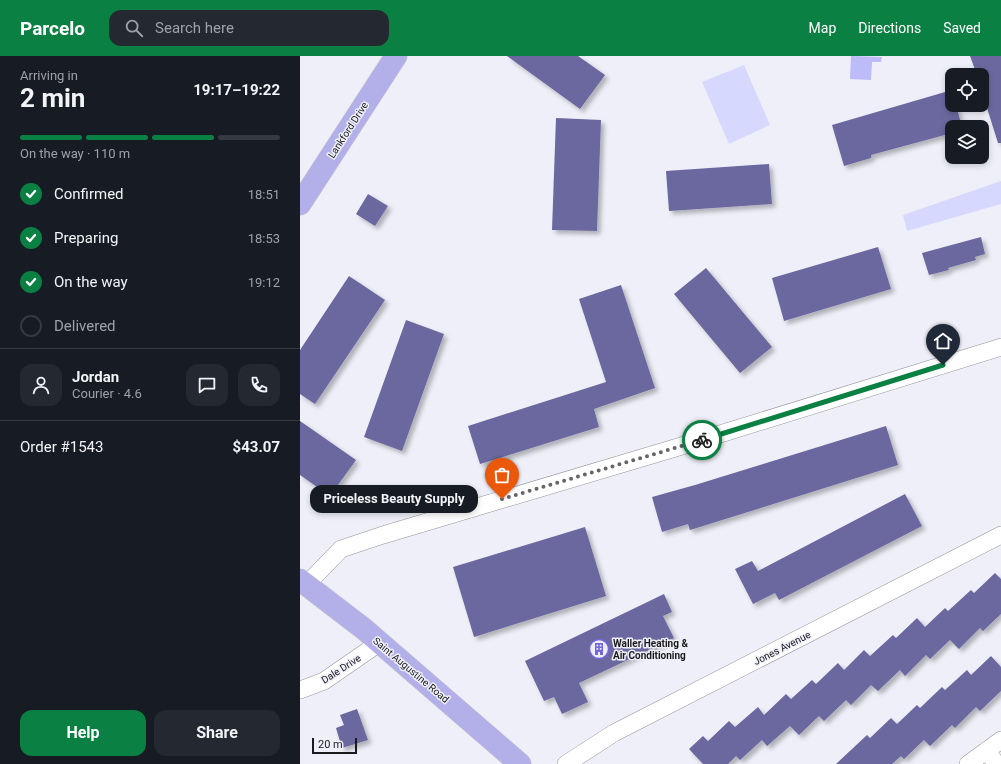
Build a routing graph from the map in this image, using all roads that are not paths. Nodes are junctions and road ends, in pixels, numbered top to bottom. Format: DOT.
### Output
graph roads {
  1 [pos="396,56"];
  2 [pos="300,204"];
  3 [pos="1001,347"];
  4 [pos="1001,535"];
  5 [pos="303,582"];
  6 [pos="379,643"];
  7 [pos="300,690"];
  8 [pos="1001,740"];
  9 [pos="992,757"];
  10 [pos="520,764"];
  11 [pos="566,764"];
  12 [pos="968,764"];
  1 -- 2 [label="main road, Lankford Drive"];
  3 -- 5 [label="street"];
  4 -- 11 [label="street, Jones Avenue"];
  5 -- 6 [label="main road, Saint Augustine Road"];
  6 -- 7 [label="street, Dale Drive"];
  6 -- 10 [label="main road, Saint Augustine Road"];
  8 -- 9 [label="street"];
  9 -- 12 [label="street"];
}
